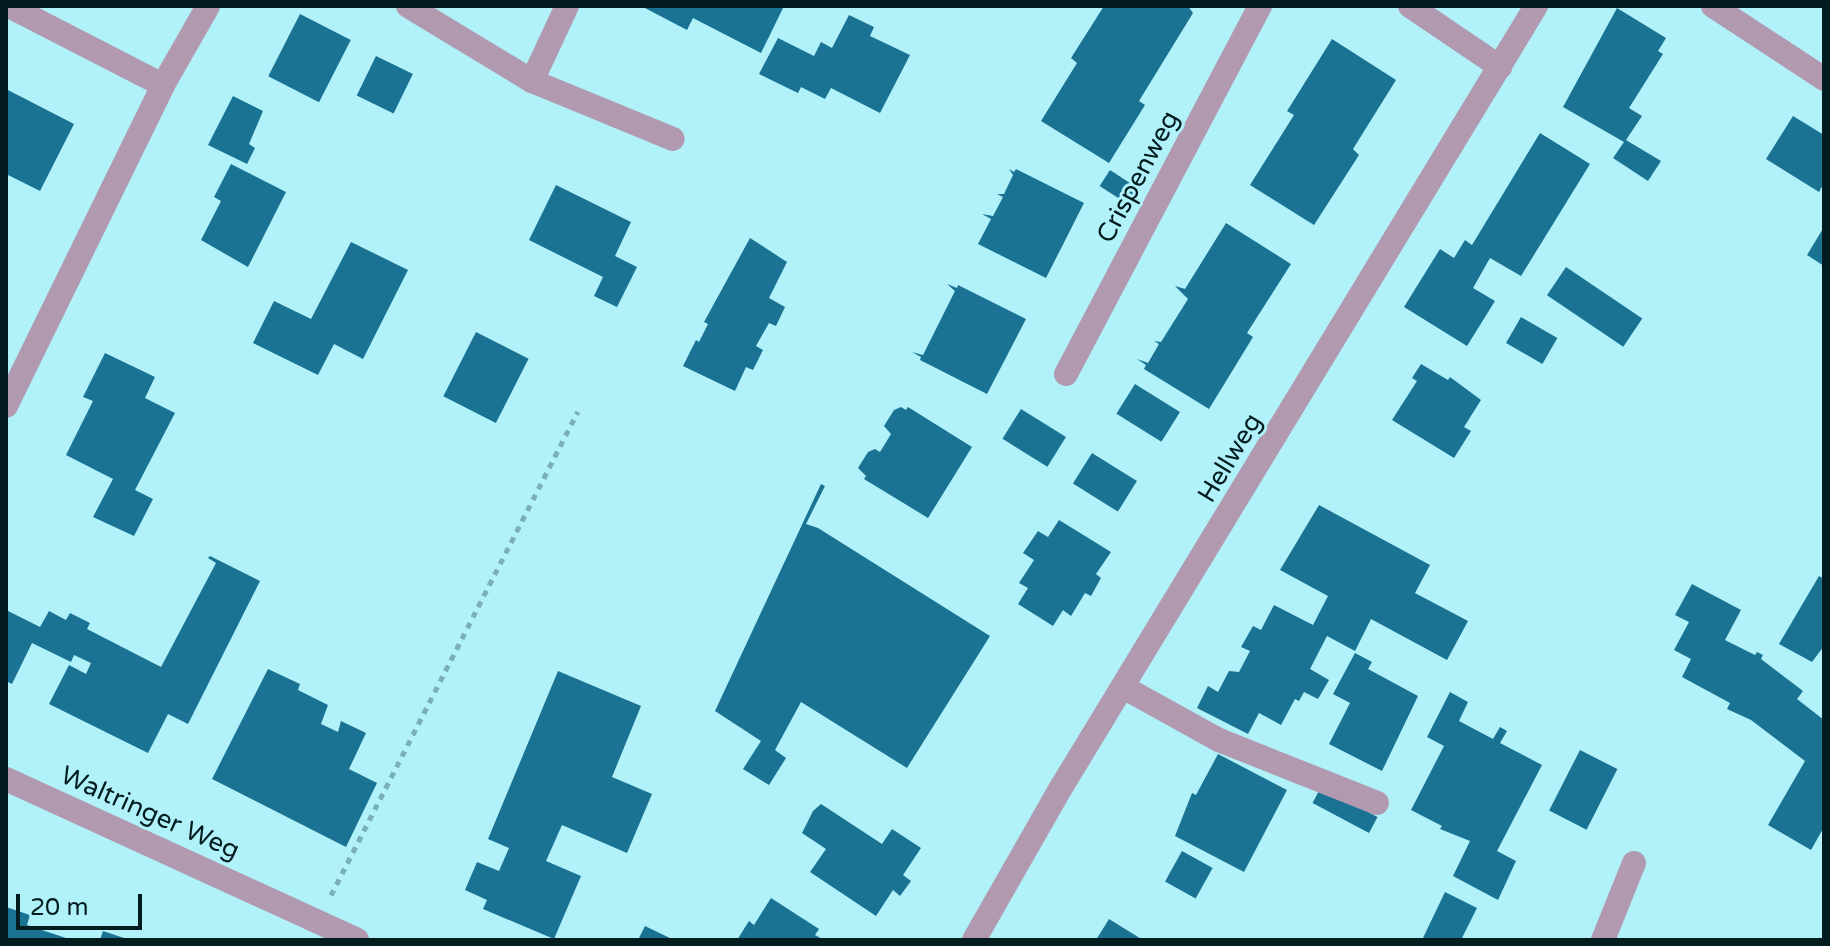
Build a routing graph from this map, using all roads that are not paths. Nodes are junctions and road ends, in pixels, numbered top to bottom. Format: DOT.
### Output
graph roads {
  1 [pos="9,6"];
  2 [pos="208,6"];
  3 [pos="408,6"];
  4 [pos="567,6"];
  5 [pos="1260,6"];
  6 [pos="1410,6"];
  7 [pos="1536,6"];
  8 [pos="1713,6"];
  9 [pos="1500,67"];
  10 [pos="1824,79"];
  11 [pos="532,81"];
  12 [pos="163,85"];
  13 [pos="673,139"];
  14 [pos="1066,374"];
  15 [pos="6,406"];
  16 [pos="1123,687"];
  17 [pos="6,779"];
  18 [pos="1377,803"];
  19 [pos="1634,863"];
  20 [pos="357,940"];
  21 [pos="974,940"];
  22 [pos="1603,940"];
  1 -- 12 [label="street"];
  2 -- 12 [label="street"];
  3 -- 11 [label="street"];
  4 -- 11 [label="street"];
  5 -- 14 [label="street, Crispenweg"];
  6 -- 9 [label="street"];
  7 -- 9 [label="street, Hellweg"];
  8 -- 10 [label="street"];
  9 -- 16 [label="street, Hellweg"];
  11 -- 13 [label="street"];
  12 -- 15 [label="street"];
  16 -- 18 [label="street"];
  16 -- 21 [label="street, Hellweg"];
  17 -- 20 [label="street, Waltringer Weg"];
  19 -- 22 [label="street"];
}
